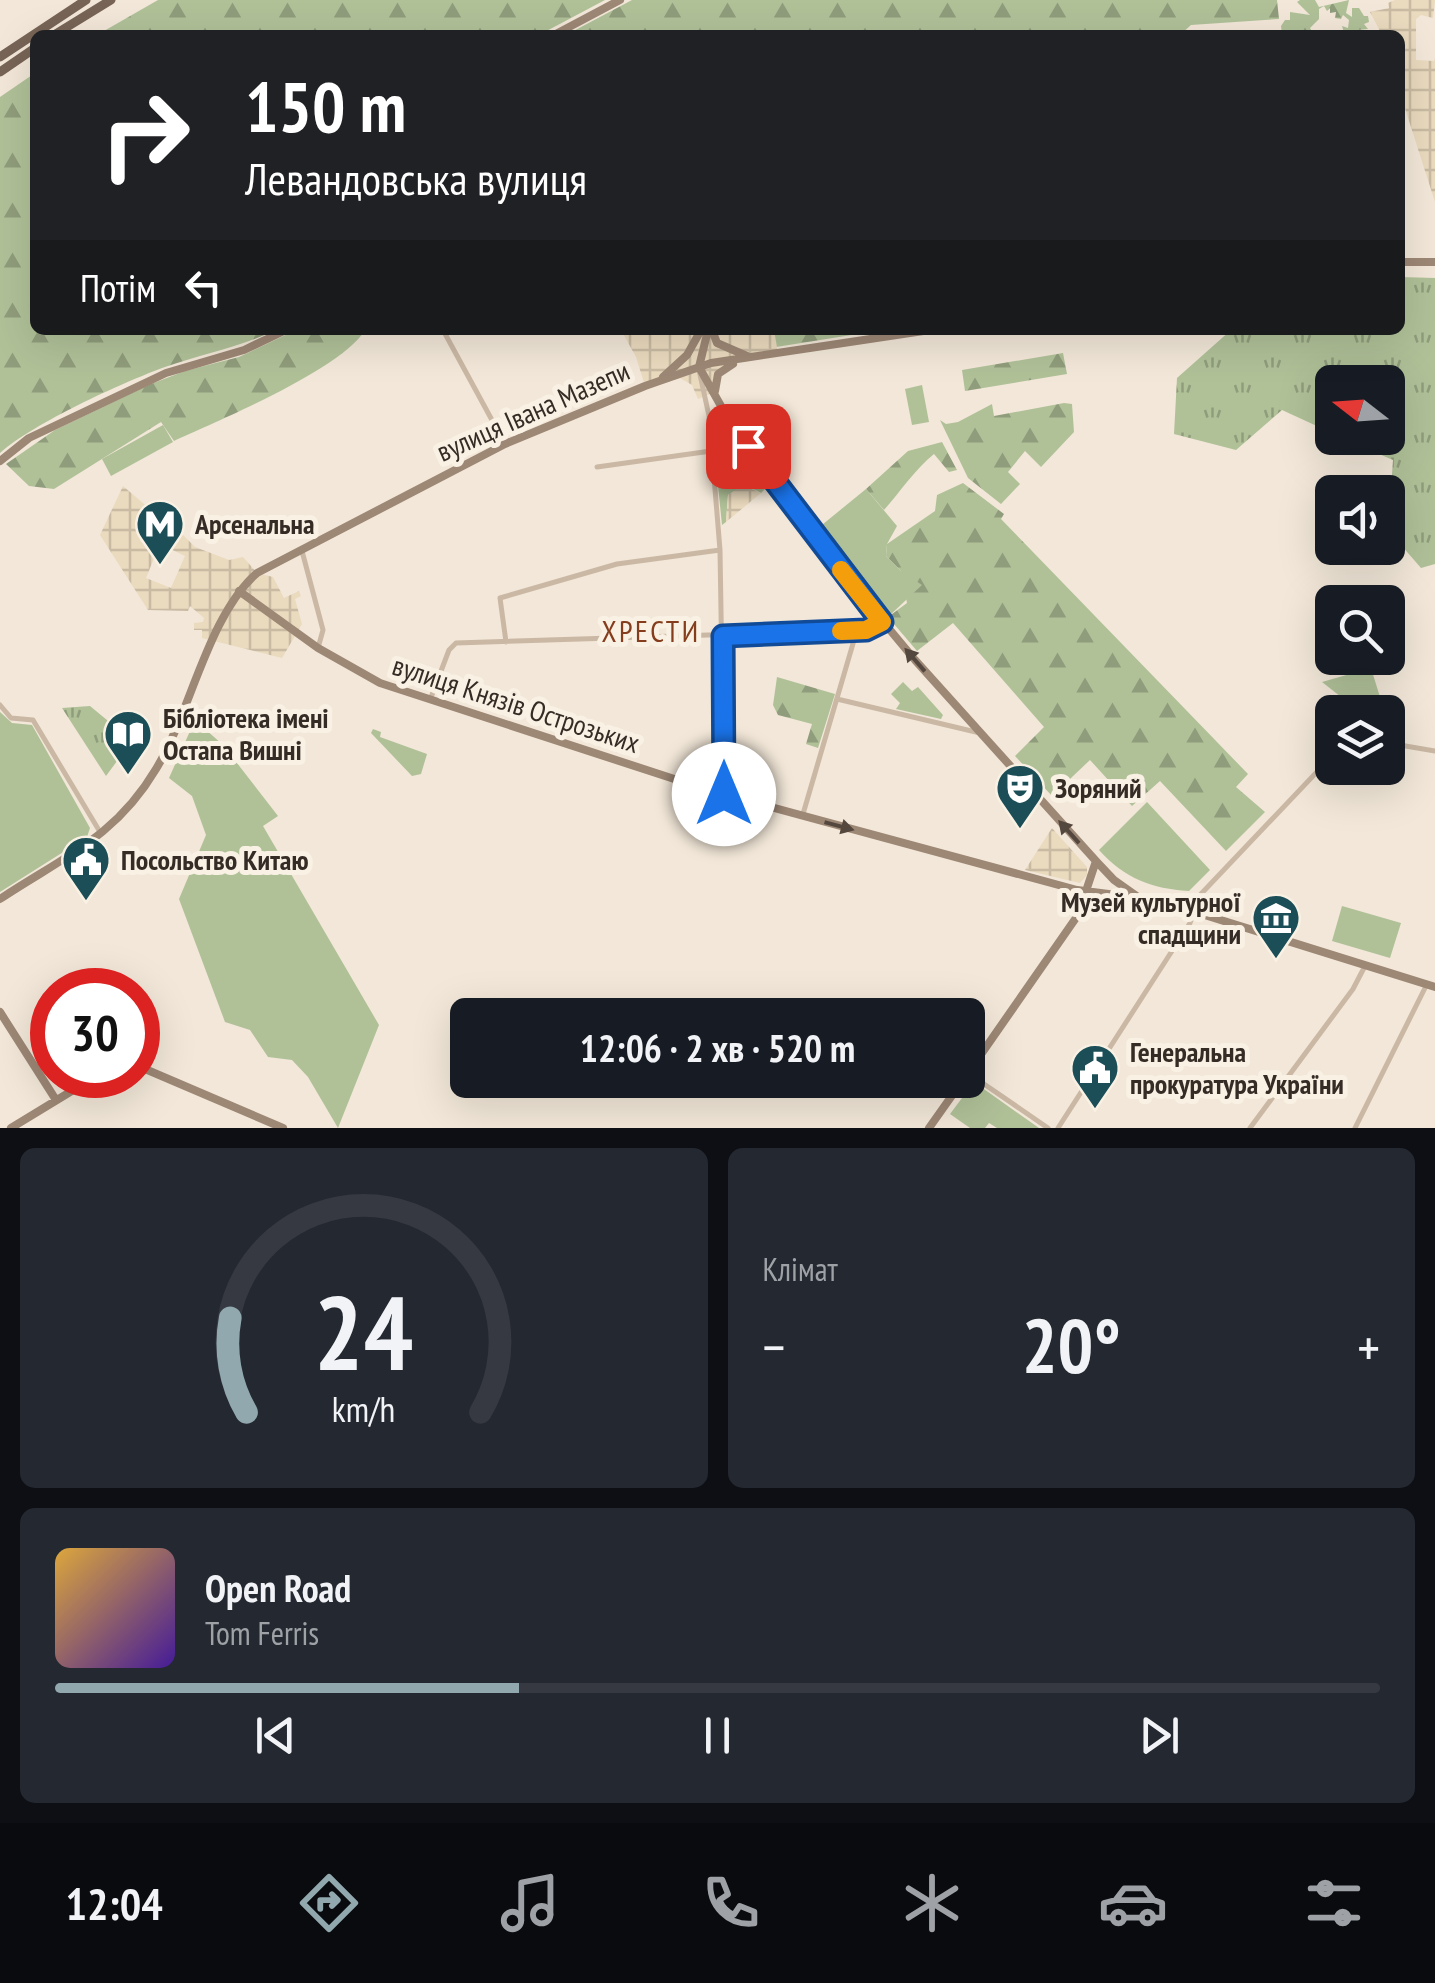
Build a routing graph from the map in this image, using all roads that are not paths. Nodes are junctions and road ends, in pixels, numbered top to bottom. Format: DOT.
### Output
graph roads {
  1 [pos="86,0"];
  2 [pos="110,0"];
  3 [pos="620,0"];
  4 [pos="41,30"];
  5 [pos="62,30"];
  6 [pos="563,30"];
  7 [pos="30,37"];
  8 [pos="30,51"];
  9 [pos="0,57"];
  10 [pos="0,72"];
  11 [pos="1405,262"];
  12 [pos="1435,262"];
  13 [pos="276,335"];
  14 [pos="446,335"];
  15 [pos="703,335"];
  16 [pos="706,335"];
  17 [pos="711,335"];
  18 [pos="898,335"];
  19 [pos="751,358"];
  20 [pos="699,367"];
  21 [pos="655,382"];
  22 [pos="718,402"];
  23 [pos="505,444"];
  24 [pos="748,446"];
  25 [pos="711,452"];
  26 [pos="0,462"];
  27 [pos="598,467"];
  28 [pos="302,550"];
  29 [pos="720,550"];
  30 [pos="239,592"];
  31 [pos="882,622"];
  32 [pos="858,630"];
  33 [pos="723,636"];
  34 [pos="506,642"];
  35 [pos="318,648"];
  36 [pos="837,699"];
  37 [pos="430,700"];
  38 [pos="0,705"];
  39 [pos="980,733"];
  40 [pos="1405,746"];
  41 [pos="1435,750"];
  42 [pos="1315,774"];
  43 [pos="724,794"];
  44 [pos="803,816"];
  45 [pos="102,835"];
  46 [pos="1096,862"];
  47 [pos="1087,890"];
  48 [pos="1140,898"];
  49 [pos="0,899"];
  50 [pos="1194,912"];
  51 [pos="1366,963"];
  52 [pos="1431,985"];
  53 [pos="0,1012"];
  54 [pos="985,1049"];
  55 [pos="160,1075"];
  56 [pos="985,1085"];
  57 [pos="59,1098"];
  58 [pos="950,1098"];
  59 [pos="56,1100"];
  60 [pos="11,1128"];
  61 [pos="283,1128"];
  62 [pos="929,1128"];
  63 [pos="1048,1128"];
  64 [pos="1058,1128"];
  65 [pos="1250,1128"];
  66 [pos="1356,1128"];
  1 -- 4 [label="main road"];
  2 -- 5 [label="main road"];
  3 -- 6 [label="main road"];
  7 -- 9 [label="main road"];
  8 -- 10 [label="main road"];
  11 -- 12 [label="main road"];
  13 -- 26 [label="main road"];
  14 -- 23 [label="street"];
  15 -- 21 [label="main road"];
  16 -- 20 [label="main road"];
  17 -- 19 [label="main road"];
  18 -- 19 [label="main road, вулиця Івана Мазепи"];
  19 -- 20 [label="main road, вулиця Івана Мазепи"];
  19 -- 22 [label="main road"];
  20 -- 21 [label="main road, вулиця Івана Мазепи"];
  20 -- 22 [label="main road"];
  20 -- 25 [label="street"];
  21 -- 23 [label="main road, вулиця Івана Мазепи"];
  22 -- 24 [label="main road"];
  23 -- 28 [label="main road, вулиця Івана Мазепи"];
  24 -- 25 [label="street"];
  24 -- 31 [label="main road"];
  25 -- 27 [label="street"];
  25 -- 29 [label="street"];
  28 -- 30 [label="main road, вулиця Івана Мазепи"];
  28 -- 35 [label="street"];
  29 -- 33 [label="street"];
  29 -- 34 [label="street"];
  30 -- 35 [label="main road, вулиця Князів Острозьких"];
  30 -- 45 [label="main road"];
  31 -- 32 [label="street"];
  39 -- 31 [label="main road, one-way"];
  32 -- 33 [label="street"];
  32 -- 36 [label="street"];
  33 -- 34 [label="street"];
  33 -- 43 [label="street"];
  34 -- 37 [label="street"];
  35 -- 37 [label="main road, вулиця Князів Острозьких"];
  36 -- 39 [label="street"];
  36 -- 44 [label="street"];
  37 -- 43 [label="main road, вулиця Князів Острозьких"];
  38 -- 45 [label="street"];
  46 -- 39 [label="main road, one-way"];
  40 -- 41 [label="street"];
  42 -- 50 [label="street"];
  43 -- 44 [label="main road, вулиця Князів Острозьких"];
  44 -- 47 [label="main road, вулиця Князів Острозьких, one-way"];
  45 -- 49 [label="main road"];
  46 -- 47 [label="main road"];
  46 -- 48 [label="main road"];
  47 -- 48 [label="main road, вулиця Князів Острозьких"];
  47 -- 54 [label="main road"];
  48 -- 50 [label="main road, вулиця Князів Острозьких"];
  50 -- 51 [label="main road, вулиця Князів Острозьких"];
  50 -- 64 [label="street"];
  51 -- 52 [label="main road, вулиця Князів Острозьких"];
  51 -- 65 [label="street"];
  52 -- 66 [label="street"];
  53 -- 59 [label="main road"];
  55 -- 61 [label="main road"];
  56 -- 63 [label="street"];
  57 -- 59 [label="main road"];
  58 -- 62 [label="main road"];
  59 -- 60 [label="main road"];
}
